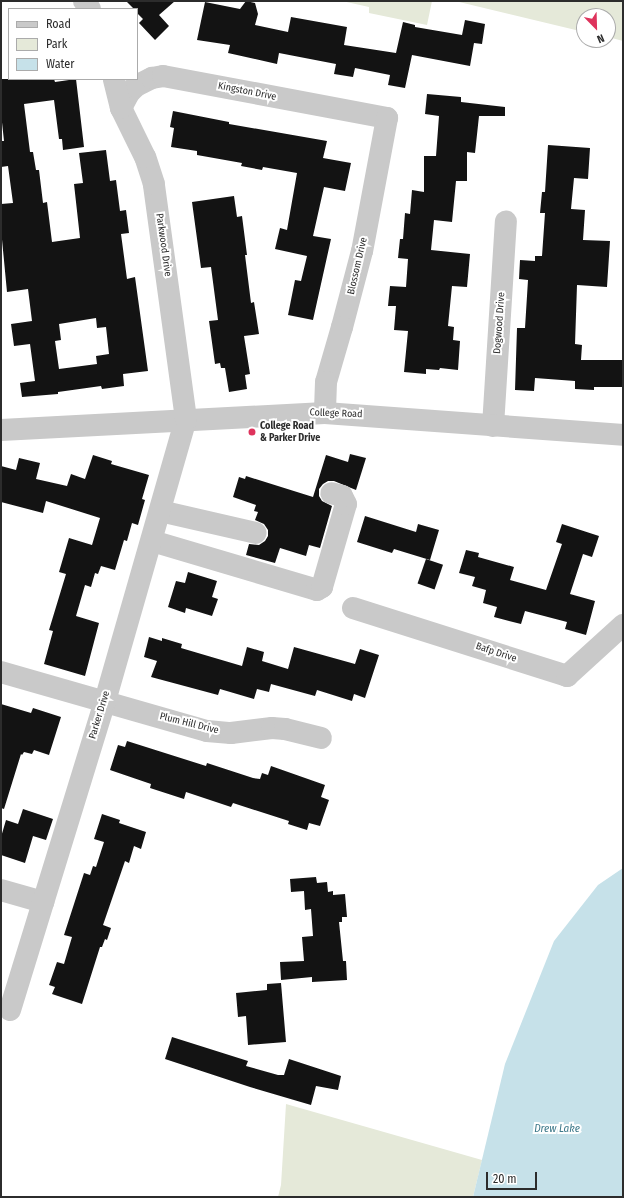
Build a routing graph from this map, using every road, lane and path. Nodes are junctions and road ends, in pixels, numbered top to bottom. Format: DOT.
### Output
graph roads {
  1 [pos="138,70"];
  2 [pos="177,78"];
  3 [pos="114,80"];
  4 [pos="121,108"];
  5 [pos="387,118"];
  6 [pos="506,221"];
  7 [pos="326,412"];
  8 [pos="186,419"];
  9 [pos="493,426"];
  10 [pos="1,430"];
  11 [pos="623,435"];
  12 [pos="331,493"];
  13 [pos="160,511"];
  14 [pos="256,533"];
  15 [pos="152,541"];
  16 [pos="353,608"];
  17 [pos="623,625"];
  18 [pos="1,672"];
  19 [pos="105,701"];
  20 [pos="321,738"];
  21 [pos="1,890"];
  22 [pos="43,902"];
  23 [pos="10,1010"];
  1 -- 2 [label="street"];
  2 -- 4 [label="street, Kingston Drive"];
  2 -- 5 [label="street, Kingston Drive"];
  3 -- 4 [label="street, Parkwood Drive"];
  4 -- 8 [label="street, Parkwood Drive"];
  5 -- 7 [label="street, Blossom Drive"];
  6 -- 9 [label="street, Dogwood Drive"];
  7 -- 8 [label="street, College Road"];
  7 -- 9 [label="street, College Road"];
  8 -- 10 [label="street, College Road"];
  8 -- 13 [label="street, Parker Drive"];
  9 -- 11 [label="street, College Road"];
  12 -- 15 [label="street"];
  13 -- 14 [label="street"];
  13 -- 15 [label="street, Parker Drive"];
  15 -- 19 [label="street, Parker Drive"];
  16 -- 17 [label="street, Bafp Drive"];
  18 -- 19 [label="street, Plum Hill Drive"];
  19 -- 20 [label="street, Plum Hill Drive"];
  19 -- 22 [label="street, Parker Drive"];
  21 -- 22 [label="street"];
  22 -- 23 [label="street, Parker Drive"];
}
